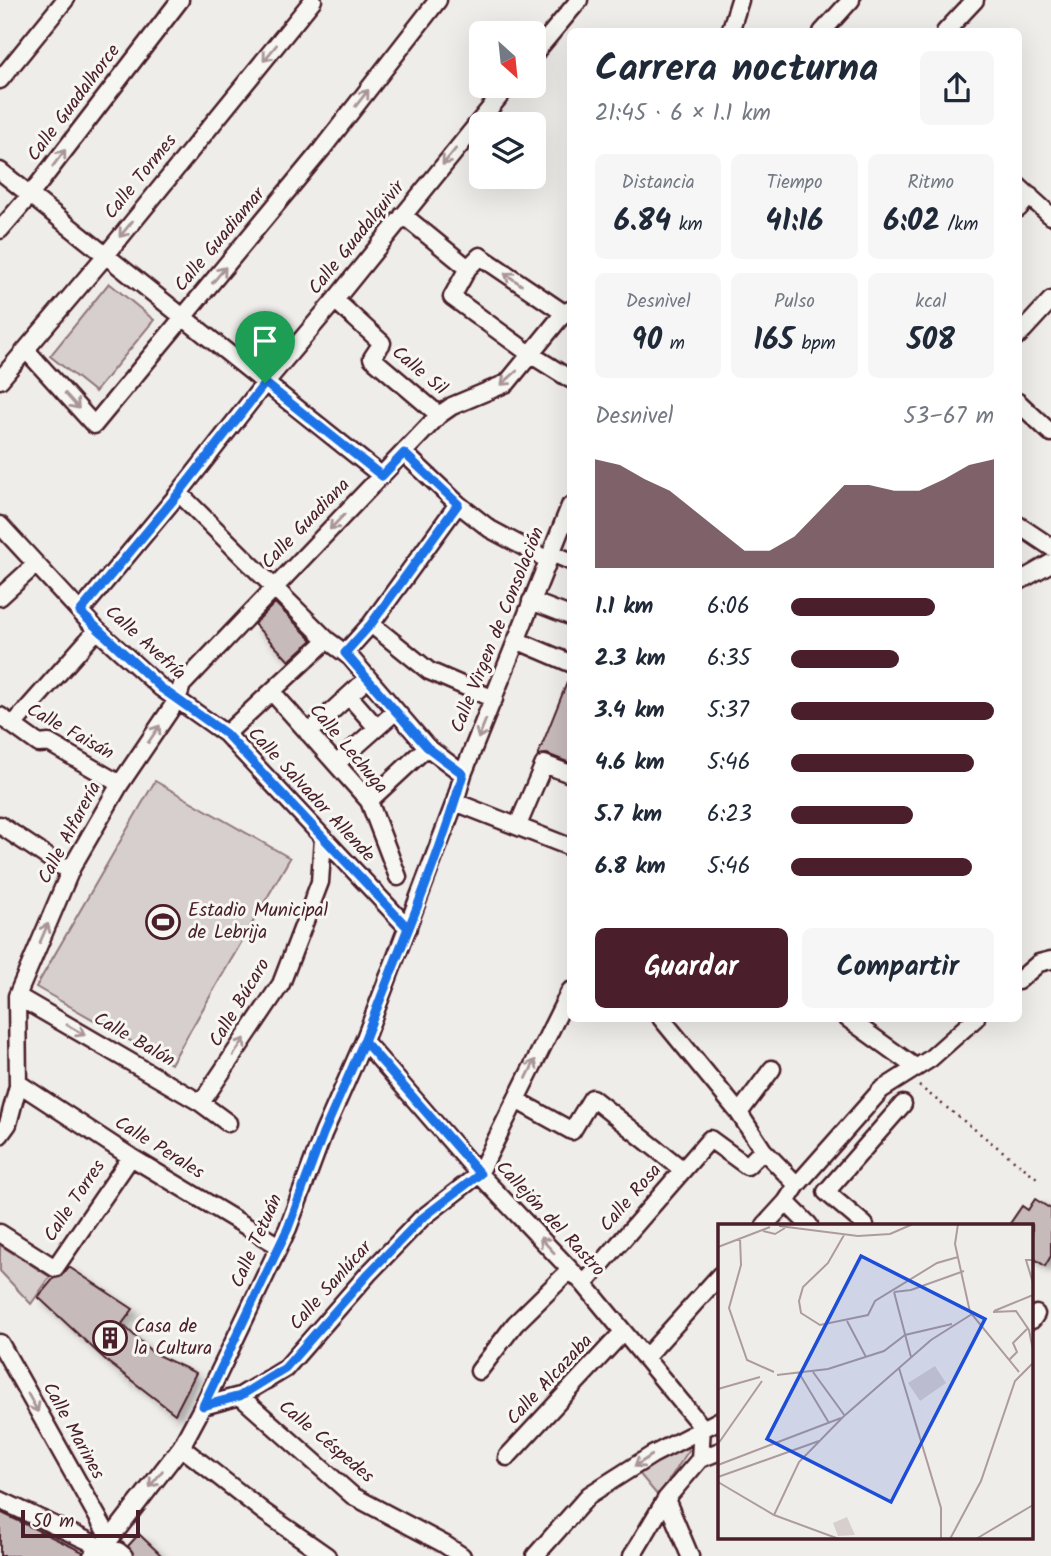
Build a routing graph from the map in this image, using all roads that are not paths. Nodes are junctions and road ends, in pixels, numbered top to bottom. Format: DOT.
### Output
graph roads {
  1 [pos="65,0"];
  2 [pos="180,0"];
  3 [pos="313,0"];
  4 [pos="438,0"];
  5 [pos="579,0"];
  6 [pos="740,0"];
  7 [pos="851,0"];
  8 [pos="975,0"];
  9 [pos="731,28"];
  10 [pos="826,28"];
  11 [pos="949,28"];
  12 [pos="546,40"];
  13 [pos="0,80"];
  14 [pos="498,98"];
  15 [pos="0,171"];
  16 [pos="1024,191"];
  17 [pos="31,194"];
  18 [pos="403,215"];
  19 [pos="1051,216"];
  20 [pos="0,230"];
  21 [pos="106,255"];
  22 [pos="468,268"];
  23 [pos="335,300"];
  24 [pos="1048,309"];
  25 [pos="567,311"];
  26 [pos="567,313"];
  27 [pos="184,317"];
  28 [pos="1022,332"];
  29 [pos="26,350"];
  30 [pos="530,354"];
  31 [pos="567,377"];
  32 [pos="0,380"];
  33 [pos="265,383"];
  34 [pos="1022,406"];
  35 [pos="439,415"];
  36 [pos="1051,433"];
  37 [pos="404,453"];
  38 [pos="382,476"];
  39 [pos="179,493"];
  40 [pos="458,504"];
  41 [pos="567,513"];
  42 [pos="0,526"];
  43 [pos="1022,528"];
  44 [pos="1051,547"];
  45 [pos="549,556"];
  46 [pos="567,560"];
  47 [pos="1051,563"];
  48 [pos="34,565"];
  49 [pos="1022,580"];
  50 [pos="275,586"];
  51 [pos="0,597"];
  52 [pos="531,601"];
  53 [pos="80,612"];
  54 [pos="567,615"];
  55 [pos="371,624"];
  56 [pos="97,630"];
  57 [pos="327,640"];
  58 [pos="516,640"];
  59 [pos="345,653"];
  60 [pos="567,662"];
  61 [pos="368,678"];
  62 [pos="273,692"];
  63 [pos="349,696"];
  64 [pos="495,698"];
  65 [pos="177,700"];
  66 [pos="396,711"];
  67 [pos="6,720"];
  68 [pos="377,728"];
  69 [pos="309,733"];
  70 [pos="226,734"];
  71 [pos="427,747"];
  72 [pos="336,764"];
  73 [pos="567,773"];
  74 [pos="463,774"];
  75 [pos="120,784"];
  76 [pos="369,801"];
  77 [pos="455,802"];
  78 [pos="0,825"];
  79 [pos="518,825"];
  80 [pos="323,838"];
  81 [pos="567,847"];
  82 [pos="72,867"];
  83 [pos="398,877"];
  84 [pos="408,928"];
  85 [pos="1051,960"];
  86 [pos="1022,978"];
  87 [pos="17,996"];
  88 [pos="567,997"];
  89 [pos="664,1022"];
  90 [pos="853,1022"];
  91 [pos="972,1022"];
  92 [pos="364,1041"];
  93 [pos="915,1067"];
  94 [pos="772,1069"];
  95 [pos="18,1083"];
  96 [pos="516,1100"];
  97 [pos="201,1103"];
  98 [pos="903,1104"];
  99 [pos="739,1113"];
  100 [pos="228,1123"];
  101 [pos="0,1136"];
  102 [pos="763,1150"];
  103 [pos="131,1157"];
  104 [pos="684,1170"];
  105 [pos="480,1174"];
  106 [pos="797,1185"];
  107 [pos="786,1202"];
  108 [pos="858,1223"];
  109 [pos="766,1224"];
  110 [pos="808,1224"];
  111 [pos="0,1233"];
  112 [pos="279,1246"];
  113 [pos="570,1270"];
  114 [pos="718,1277"];
  115 [pos="583,1284"];
  116 [pos="623,1332"];
  117 [pos="0,1343"];
  118 [pos="646,1357"];
  119 [pos="479,1371"];
  120 [pos="240,1396"];
  121 [pos="203,1406"];
  122 [pos="718,1411"];
  123 [pos="718,1421"];
  124 [pos="702,1427"];
  125 [pos="181,1447"];
  126 [pos="718,1452"];
  127 [pos="507,1457"];
  128 [pos="700,1459"];
  129 [pos="666,1499"];
  130 [pos="0,1500"];
  131 [pos="101,1548"];
  132 [pos="124,1556"];
  133 [pos="327,1556"];
  134 [pos="462,1556"];
  135 [pos="535,1556"];
  136 [pos="632,1556"];
  137 [pos="690,1556"];
  1 -- 13 [label="street"];
  17 -- 2 [label="street, Calle Guadalhorce, one-way"];
  3 -- 21 [label="street, Calle Tormes, one-way"];
  27 -- 4 [label="street, Calle Guadiamar, one-way"];
  5 -- 12 [label="street"];
  6 -- 9 [label="street"];
  7 -- 10 [label="street"];
  8 -- 11 [label="street"];
  14 -- 18 [label="street, Calle Guadalquivir, one-way"];
  15 -- 17 [label="street"];
  16 -- 19 [label="street"];
  17 -- 20 [label="street, Calle Guadalhorce"];
  17 -- 21 [label="street"];
  18 -- 22 [label="street"];
  18 -- 23 [label="street, Calle Guadalquivir"];
  21 -- 27 [label="street"];
  21 -- 29 [label="street, Calle Tormes"];
  25 -- 22 [label="street, one-way"];
  22 -- 30 [label="street"];
  23 -- 33 [label="street, Calle Guadalquivir"];
  23 -- 35 [label="street, Calle Sil"];
  24 -- 28 [label="street"];
  26 -- 30 [label="street, Calle Guadiana"];
  29 -- 27 [label="street, Calle Guadiamar, one-way"];
  27 -- 33 [label="street"];
  29 -- 32 [label="street, Calle Tormes"];
  30 -- 31 [label="street"];
  30 -- 35 [label="street, Calle Guadiana, one-way"];
  33 -- 38 [label="street"];
  33 -- 39 [label="street, Calle Guadalquivir"];
  34 -- 36 [label="street"];
  35 -- 37 [label="street, Calle Guadiana"];
  37 -- 38 [label="street, Calle Guadiana"];
  37 -- 40 [label="street"];
  38 -- 50 [label="street, Calle Guadiana, one-way"];
  39 -- 50 [label="street"];
  39 -- 53 [label="street, Calle Guadalquivir"];
  40 -- 45 [label="street"];
  40 -- 55 [label="street"];
  41 -- 45 [label="street, Calle Virgen de Consolación"];
  42 -- 48 [label="street, Calle Avefría"];
  43 -- 44 [label="street"];
  45 -- 46 [label="street"];
  45 -- 52 [label="street, Calle Virgen de Consolación"];
  47 -- 49 [label="street"];
  48 -- 51 [label="street"];
  48 -- 53 [label="street, Calle Avefría"];
  50 -- 57 [label="street"];
  50 -- 65 [label="street, Calle Guadiana"];
  52 -- 54 [label="street"];
  52 -- 58 [label="street, Calle Virgen de Consolación"];
  53 -- 56 [label="street, Calle Avefría"];
  55 -- 59 [label="street"];
  55 -- 64 [label="street"];
  56 -- 65 [label="street, Calle Avefría"];
  56 -- 67 [label="street"];
  57 -- 59 [label="street"];
  57 -- 62 [label="street"];
  58 -- 60 [label="street"];
  58 -- 64 [label="street, Calle Virgen de Consolación"];
  59 -- 61 [label="street"];
  61 -- 63 [label="street"];
  61 -- 66 [label="street"];
  62 -- 69 [label="street, Calle Lechuga"];
  62 -- 70 [label="street"];
  63 -- 68 [label="street"];
  63 -- 69 [label="street"];
  64 -- 74 [label="street, Calle Virgen de Consolación, one-way"];
  65 -- 70 [label="street, Calle Salvador Allende"];
  75 -- 65 [label="street, Calle Alfarería, one-way"];
  66 -- 68 [label="street"];
  66 -- 71 [label="street"];
  67 -- 75 [label="street, Calle Faisán"];
  68 -- 72 [label="street"];
  69 -- 72 [label="street, Calle Lechuga"];
  70 -- 80 [label="street, Calle Salvador Allende"];
  71 -- 74 [label="street"];
  71 -- 76 [label="street"];
  72 -- 76 [label="street, Calle Lechuga"];
  73 -- 79 [label="street"];
  74 -- 77 [label="street, Calle Virgen de Consolación"];
  75 -- 82 [label="street, Calle Alfarería"];
  76 -- 83 [label="street, Calle Lechuga"];
  77 -- 79 [label="street"];
  77 -- 84 [label="street, Calle Virgen de Consolación"];
  78 -- 82 [label="street"];
  79 -- 81 [label="street"];
  80 -- 84 [label="street, Calle Salvador Allende"];
  97 -- 80 [label="street, Calle Búcaro, one-way"];
  87 -- 82 [label="street, Calle Alfarería, one-way"];
  84 -- 92 [label="street, Calle Tetuán"];
  85 -- 86 [label="street"];
  87 -- 95 [label="street"];
  87 -- 97 [label="street, Calle Balón, one-way"];
  96 -- 88 [label="street, one-way"];
  89 -- 99 [label="street"];
  90 -- 93 [label="street"];
  91 -- 93 [label="street"];
  92 -- 105 [label="street, Callejón del Rastro"];
  92 -- 112 [label="street, Calle Tetuán"];
  93 -- 106 [label="street"];
  94 -- 99 [label="street"];
  95 -- 101 [label="street"];
  95 -- 103 [label="street, Calle Perales"];
  96 -- 104 [label="street"];
  96 -- 105 [label="street"];
  97 -- 100 [label="street, Calle Balón"];
  98 -- 108 [label="street"];
  99 -- 102 [label="street"];
  102 -- 104 [label="street, Calle Rosa"];
  102 -- 106 [label="street"];
  103 -- 111 [label="street, Calle Torres"];
  103 -- 112 [label="street, Calle Perales"];
  104 -- 115 [label="street, Calle Rosa"];
  113 -- 105 [label="street, Callejón del Rastro, one-way"];
  105 -- 120 [label="street, Calle Sanlúcar"];
  106 -- 107 [label="street"];
  107 -- 109 [label="street"];
  107 -- 110 [label="street"];
  112 -- 121 [label="street, Calle Tetuán"];
  113 -- 115 [label="street, Callejón del Rastro"];
  113 -- 119 [label="street"];
  114 -- 118 [label="street"];
  115 -- 116 [label="street, Callejón del Rastro"];
  116 -- 118 [label="street, Callejón del Rastro"];
  116 -- 127 [label="street, Calle Alcazaba"];
  117 -- 131 [label="street, Calle Marines, one-way"];
  118 -- 124 [label="street, Callejón del Rastro"];
  120 -- 121 [label="street, Calle Sanlúcar"];
  120 -- 134 [label="street, Calle Céspedes"];
  121 -- 125 [label="street, Calle Tetuán"];
  122 -- 124 [label="street"];
  123 -- 124 [label="street"];
  124 -- 128 [label="street"];
  124 -- 135 [label="street, one-way"];
  125 -- 131 [label="street, Calle Tetuán, one-way"];
  125 -- 133 [label="street"];
  126 -- 128 [label="street"];
  128 -- 129 [label="street"];
  129 -- 136 [label="street"];
  129 -- 137 [label="street"];
  130 -- 131 [label="street"];
  131 -- 132 [label="street"];
}
